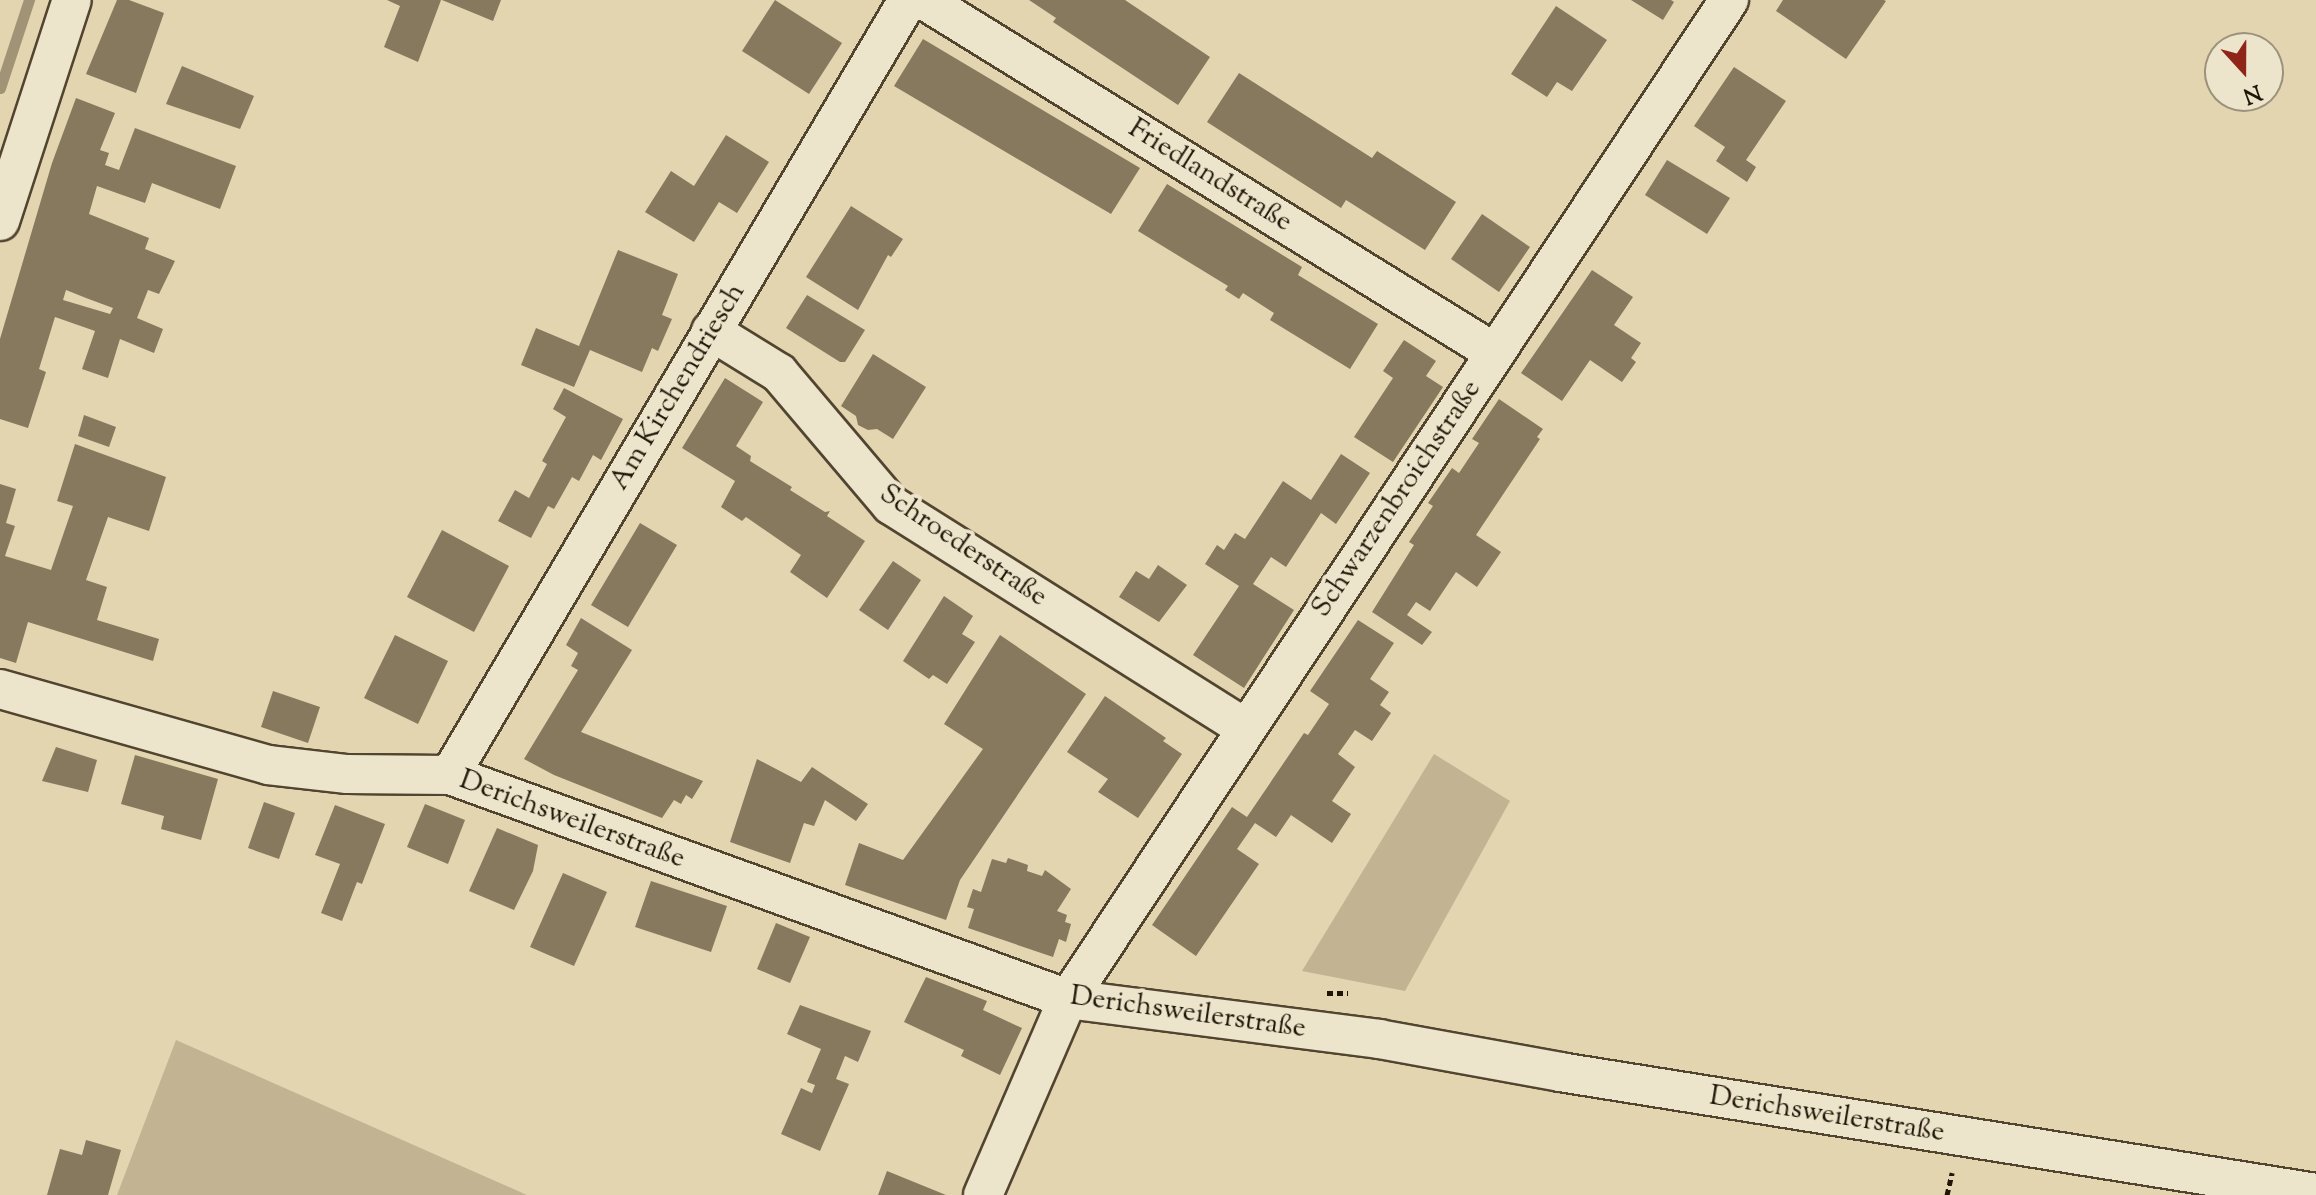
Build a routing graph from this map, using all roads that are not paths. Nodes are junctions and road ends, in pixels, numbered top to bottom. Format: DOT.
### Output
graph roads {
  1 [pos="72,0"];
  2 [pos="908,0"];
  3 [pos="924,0"];
  4 [pos="1729,0"];
  5 [pos="0,221"];
  6 [pos="711,331"];
  7 [pos="1495,353"];
  8 [pos="0,689"];
  9 [pos="1245,728"];
  10 [pos="450,775"];
  11 [pos="1068,999"];
  12 [pos="2316,1193"];
  13 [pos="983,1195"];
  1 -- 5 [label="street"];
  2 -- 6 [label="street, Am Kirchendriesch"];
  3 -- 7 [label="street, Friedlandstraße"];
  4 -- 7 [label="street, Schwarzenbroichstraße"];
  6 -- 9 [label="street, Schroederstraße"];
  6 -- 10 [label="street, Am Kirchendriesch"];
  7 -- 9 [label="street, Schwarzenbroichstraße"];
  8 -- 10 [label="street, Derichsweilerstraße"];
  9 -- 11 [label="street, Schwarzenbroichstraße"];
  10 -- 11 [label="street, Derichsweilerstraße"];
  11 -- 12 [label="street, Derichsweilerstraße"];
  11 -- 13 [label="street, Schwarzenbroichstraße"];
}
